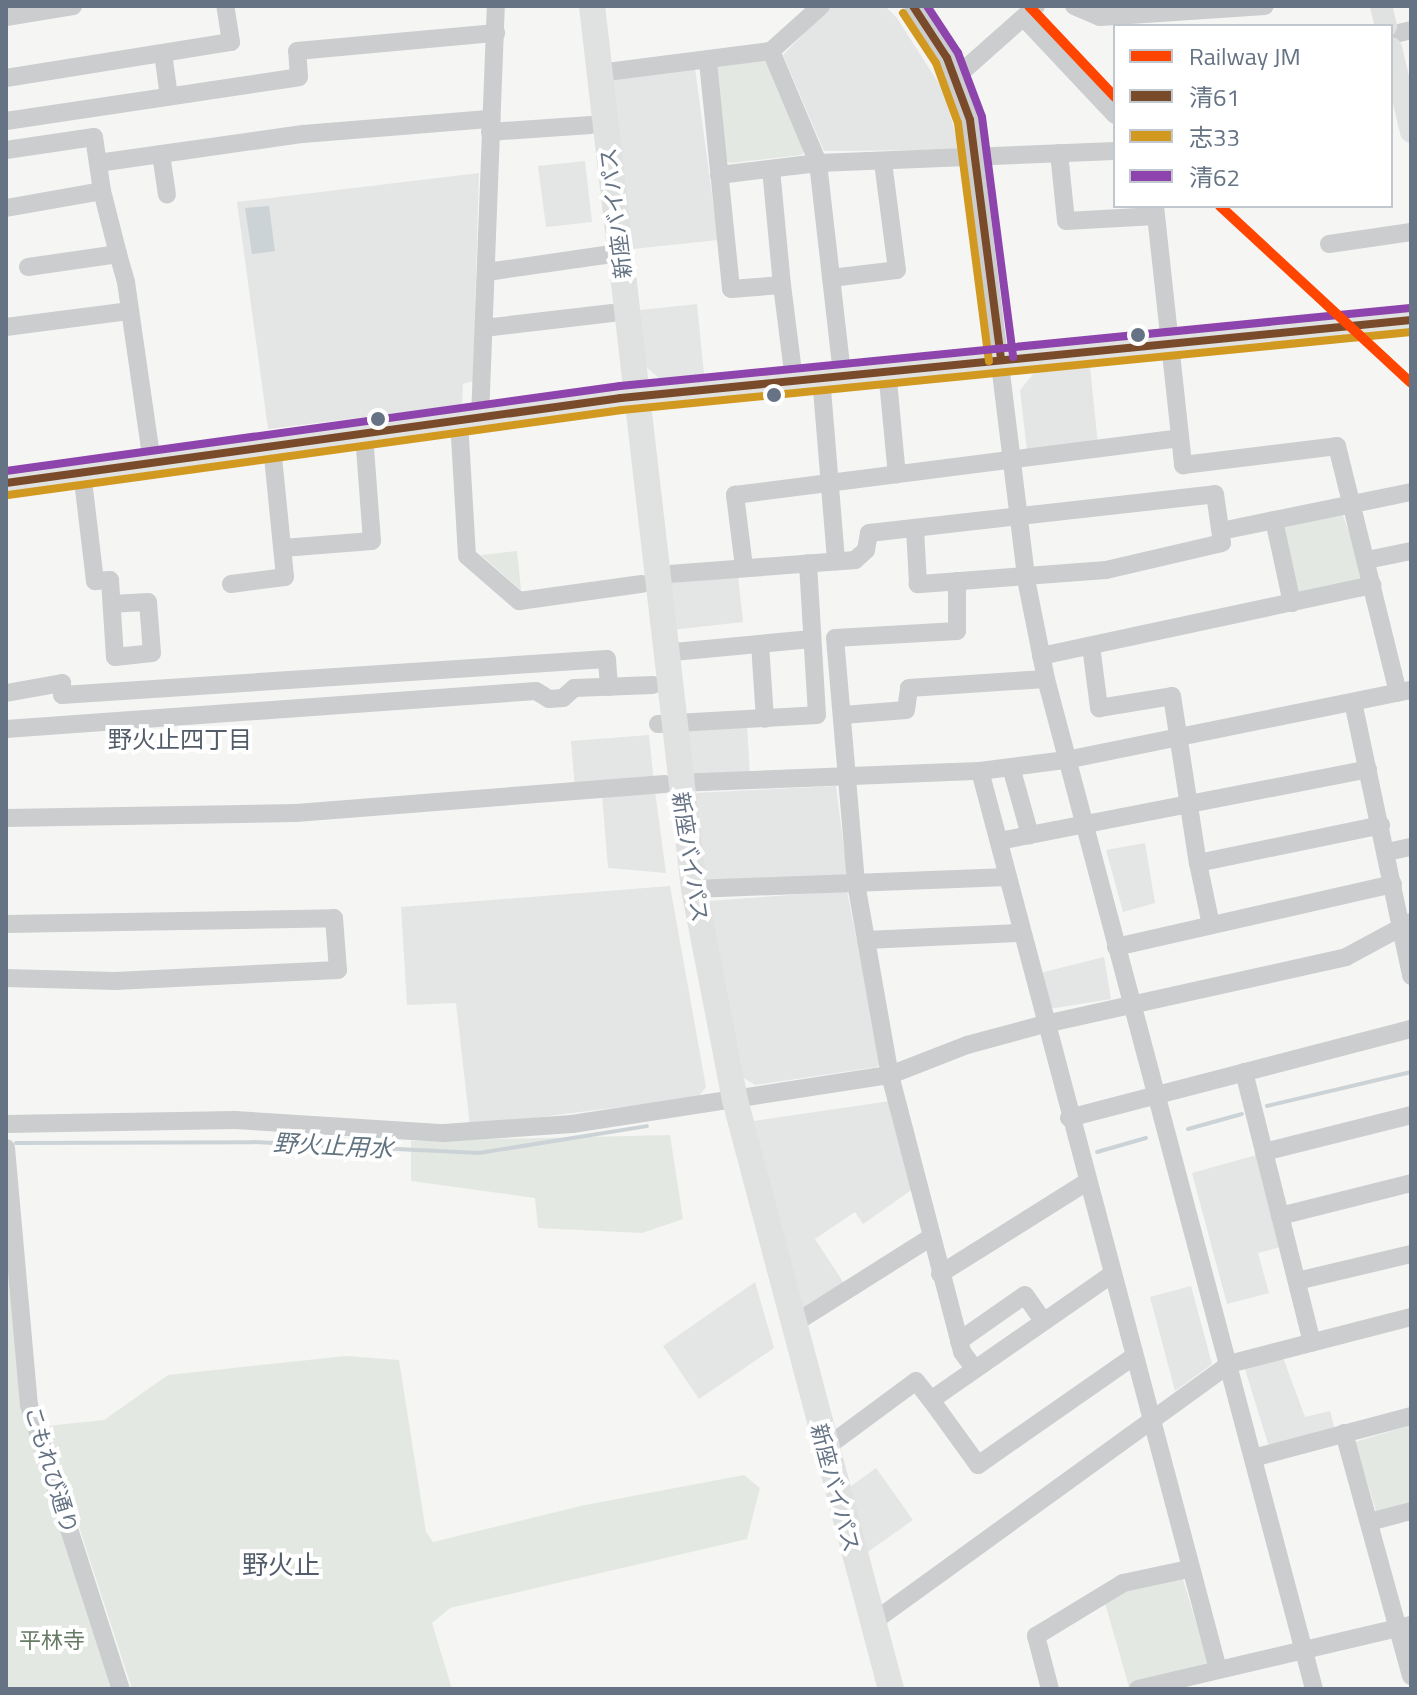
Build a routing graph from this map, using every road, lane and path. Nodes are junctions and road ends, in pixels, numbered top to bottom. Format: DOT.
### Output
graph roads {
  1 [pos="73,6"];
  2 [pos="225,6"];
  3 [pos="496,6"];
  4 [pos="578,6"];
  5 [pos="592,6"];
  6 [pos="821,6"];
  7 [pos="913,6"];
  8 [pos="1074,6"];
  9 [pos="1265,6"];
  10 [pos="1146,11"];
  11 [pos="1030,12"];
  12 [pos="10,13"];
  13 [pos="496,33"];
  14 [pos="771,51"];
  15 [pos="163,53"];
  16 [pos="1393,55"];
  17 [pos="708,62"];
  18 [pos="599,73"];
  19 [pos="956,77"];
  20 [pos="6,78"];
  21 [pos="169,97"];
  22 [pos="1407,101"];
  23 [pos="1113,113"];
  24 [pos="6,121"];
  25 [pos="591,125"];
  26 [pos="490,126"];
  27 [pos="1404,127"];
  28 [pos="6,150"];
  29 [pos="1113,151"];
  30 [pos="1059,153"];
  31 [pos="161,154"];
  32 [pos="977,156"];
  33 [pos="883,162"];
  34 [pos="98,163"];
  35 [pos="818,163"];
  36 [pos="771,169"];
  37 [pos="719,175"];
  38 [pos="102,191"];
  39 [pos="167,195"];
  40 [pos="6,208"];
  41 [pos="1156,211"];
  42 [pos="1411,232"];
  43 [pos="1329,244"];
  44 [pos="118,254"];
  45 [pos="605,255"];
  46 [pos="28,267"];
  47 [pos="487,272"];
  48 [pos="831,278"];
  49 [pos="782,285"];
  50 [pos="130,311"];
  51 [pos="612,313"];
  52 [pos="1411,320"];
  53 [pos="6,327"];
  54 [pos="484,328"];
  55 [pos="1172,343"];
  56 [pos="1001,359"];
  57 [pos="887,370"];
  58 [pos="832,376"];
  59 [pos="794,380"];
  60 [pos="630,397"];
  61 [pos="469,419"];
  62 [pos="364,435"];
  63 [pos="1179,438"];
  64 [pos="272,447"];
  65 [pos="1012,462"];
  66 [pos="152,463"];
  67 [pos="82,472"];
  68 [pos="897,475"];
  69 [pos="6,483"];
  70 [pos="830,483"];
  71 [pos="1411,492"];
  72 [pos="1352,504"];
  73 [pos="1018,515"];
  74 [pos="1274,520"];
  75 [pos="915,529"];
  76 [pos="1221,531"];
  77 [pos="283,548"];
  78 [pos="1411,551"];
  79 [pos="1367,560"];
  80 [pos="836,561"];
  81 [pos="808,563"];
  82 [pos="744,567"];
  83 [pos="1026,579"];
  84 [pos="649,580"];
  85 [pos="957,581"];
  86 [pos="231,584"];
  87 [pos="1372,585"];
  88 [pos="1292,603"];
  89 [pos="112,604"];
  90 [pos="811,639"];
  91 [pos="760,644"];
  92 [pos="1091,646"];
  93 [pos="663,653"];
  94 [pos="1041,656"];
  95 [pos="1046,679"];
  96 [pos="257,684"];
  97 [pos="653,685"];
  98 [pos="609,687"];
  99 [pos="1404,691"];
  100 [pos="6,693"];
  101 [pos="1353,702"];
  102 [pos="260,714"];
  103 [pos="843,715"];
  104 [pos="765,719"];
  105 [pos="665,724"];
  106 [pos="6,729"];
  107 [pos="1177,738"];
  108 [pos="1066,760"];
  109 [pos="1011,767"];
  110 [pos="1368,769"];
  111 [pos="980,771"];
  112 [pos="846,778"];
  113 [pos="671,784"];
  114 [pos="1189,804"];
  115 [pos="6,818"];
  116 [pos="1381,825"];
  117 [pos="1084,827"];
  118 [pos="1030,835"];
  119 [pos="999,841"];
  120 [pos="1411,847"];
  121 [pos="1387,852"];
  122 [pos="1198,863"];
  123 [pos="1008,877"];
  124 [pos="856,883"];
  125 [pos="1393,884"];
  126 [pos="694,889"];
  127 [pos="6,924"];
  128 [pos="1406,924"];
  129 [pos="1211,925"];
  130 [pos="1022,933"];
  131 [pos="866,940"];
  132 [pos="1116,947"];
  133 [pos="1411,976"];
  134 [pos="6,978"];
  135 [pos="1132,1004"];
  136 [pos="1045,1024"];
  137 [pos="1411,1029"];
  138 [pos="1244,1072"];
  139 [pos="890,1075"];
  140 [pos="1156,1096"];
  141 [pos="729,1101"];
  142 [pos="1411,1115"];
  143 [pos="1069,1118"];
  144 [pos="6,1124"];
  145 [pos="6,1148"];
  146 [pos="1264,1152"];
  147 [pos="1085,1183"];
  148 [pos="1411,1183"];
  149 [pos="1280,1216"];
  150 [pos="931,1237"];
  151 [pos="1411,1254"];
  152 [pos="940,1274"];
  153 [pos="1111,1275"];
  154 [pos="1297,1281"];
  155 [pos="1411,1317"];
  156 [pos="1043,1321"];
  157 [pos="792,1325"];
  158 [pos="959,1341"];
  159 [pos="1312,1343"];
  160 [pos="1134,1356"];
  161 [pos="1229,1364"];
  162 [pos="974,1368"];
  163 [pos="931,1400"];
  164 [pos="1411,1416"];
  165 [pos="1151,1418"];
  166 [pos="1344,1433"];
  167 [pos="824,1449"];
  168 [pos="1253,1458"];
  169 [pos="1411,1511"];
  170 [pos="1369,1522"];
  171 [pos="1189,1569"];
  172 [pos="873,1622"];
  173 [pos="1404,1627"];
  174 [pos="1305,1654"];
  175 [pos="1218,1669"];
  176 [pos="1411,1676"];
  177 [pos="121,1689"];
  178 [pos="877,1689"];
  179 [pos="891,1689"];
  180 [pos="1050,1689"];
  181 [pos="1138,1689"];
  182 [pos="1314,1689"];
  1 -- 12 [label="street"];
  2 -- 15 [label="street"];
  3 -- 13 [label="street"];
  4 -- 25 [label="highway, 新座バイパス"];
  5 -- 18 [label="highway, 新座バイパス"];
  6 -- 14 [label="street"];
  7 -- 19 [label="street"];
  8 -- 10 [label="street"];
  9 -- 10 [label="street"];
  11 -- 19 [label="street"];
  11 -- 23 [label="street"];
  13 -- 21 [label="street"];
  13 -- 26 [label="street"];
  14 -- 17 [label="street"];
  14 -- 35 [label="street"];
  15 -- 20 [label="street"];
  15 -- 21 [label="street"];
  16 -- 22 [label="main road"];
  17 -- 18 [label="street"];
  17 -- 37 [label="street"];
  18 -- 60 [label="highway, 新座バイパス"];
  19 -- 32 [label="street"];
  21 -- 24 [label="street"];
  22 -- 27 [label="main road"];
  25 -- 26 [label="street"];
  25 -- 45 [label="highway, 新座バイパス"];
  26 -- 31 [label="street"];
  26 -- 47 [label="street"];
  28 -- 34 [label="street"];
  29 -- 30 [label="street"];
  30 -- 32 [label="street"];
  30 -- 41 [label="street"];
  31 -- 34 [label="street"];
  31 -- 39 [label="street"];
  32 -- 33 [label="street"];
  32 -- 56 [label="street"];
  33 -- 35 [label="street"];
  33 -- 48 [label="street"];
  34 -- 38 [label="street"];
  35 -- 36 [label="street"];
  35 -- 48 [label="street"];
  36 -- 37 [label="street"];
  36 -- 49 [label="street"];
  37 -- 49 [label="street"];
  38 -- 40 [label="street"];
  38 -- 44 [label="street"];
  41 -- 55 [label="street"];
  42 -- 43 [label="street"];
  44 -- 46 [label="street"];
  44 -- 50 [label="street"];
  45 -- 47 [label="street"];
  45 -- 51 [label="highway, 新座バイパス"];
  47 -- 54 [label="street"];
  48 -- 58 [label="street"];
  49 -- 59 [label="street"];
  50 -- 53 [label="street"];
  50 -- 66 [label="street"];
  51 -- 54 [label="street"];
  51 -- 60 [label="highway, 新座バイパス"];
  52 -- 55 [label="main road"];
  54 -- 61 [label="street"];
  55 -- 56 [label="main road"];
  55 -- 63 [label="street"];
  56 -- 57 [label="main road"];
  56 -- 65 [label="street"];
  57 -- 58 [label="main road"];
  57 -- 68 [label="street"];
  58 -- 59 [label="main road"];
  58 -- 70 [label="street"];
  59 -- 60 [label="main road"];
  60 -- 61 [label="main road"];
  60 -- 84 [label="highway, 新座バイパス"];
  61 -- 62 [label="main road"];
  61 -- 84 [label="street"];
  62 -- 64 [label="main road"];
  62 -- 77 [label="street"];
  63 -- 65 [label="street"];
  63 -- 72 [label="street"];
  64 -- 66 [label="main road"];
  64 -- 77 [label="street"];
  65 -- 68 [label="street"];
  65 -- 73 [label="street"];
  66 -- 67 [label="main road"];
  67 -- 69 [label="main road"];
  67 -- 89 [label="street"];
  68 -- 70 [label="street"];
  70 -- 80 [label="street"];
  70 -- 82 [label="street"];
  71 -- 72 [label="street"];
  72 -- 74 [label="street"];
  72 -- 79 [label="street"];
  73 -- 75 [label="street"];
  73 -- 76 [label="street"];
  73 -- 83 [label="street"];
  74 -- 76 [label="street"];
  74 -- 88 [label="street"];
  75 -- 80 [label="street"];
  75 -- 85 [label="street"];
  76 -- 83 [label="street"];
  77 -- 86 [label="street"];
  78 -- 79 [label="street"];
  79 -- 87 [label="street"];
  80 -- 81 [label="street"];
  81 -- 82 [label="street"];
  81 -- 90 [label="street"];
  82 -- 84 [label="street"];
  83 -- 85 [label="street"];
  83 -- 94 [label="street"];
  84 -- 93 [label="highway, 新座バイパス"];
  84 -- 97 [label="highway, 新座バイパス"];
  85 -- 103 [label="street"];
  87 -- 88 [label="street"];
  87 -- 99 [label="street"];
  88 -- 92 [label="street"];
  90 -- 91 [label="street"];
  90 -- 104 [label="street"];
  91 -- 93 [label="street"];
  91 -- 104 [label="street"];
  92 -- 94 [label="street"];
  92 -- 107 [label="street"];
  93 -- 105 [label="highway, 新座バイパス"];
  94 -- 95 [label="street"];
  95 -- 103 [label="street"];
  95 -- 108 [label="street"];
  96 -- 98 [label="street"];
  96 -- 100 [label="street"];
  96 -- 102 [label="street"];
  97 -- 98 [label="street"];
  97 -- 105 [label="highway, 新座バイパス"];
  98 -- 102 [label="street"];
  99 -- 101 [label="street"];
  101 -- 107 [label="street"];
  101 -- 110 [label="street"];
  102 -- 106 [label="street"];
  103 -- 112 [label="street"];
  104 -- 105 [label="street"];
  105 -- 113 [label="highway, 新座バイパス"];
  107 -- 108 [label="street"];
  107 -- 114 [label="street"];
  108 -- 109 [label="street"];
  108 -- 117 [label="street"];
  109 -- 111 [label="street"];
  109 -- 118 [label="street"];
  110 -- 114 [label="street"];
  110 -- 116 [label="street"];
  111 -- 112 [label="street"];
  111 -- 119 [label="street"];
  112 -- 113 [label="street"];
  112 -- 124 [label="street"];
  113 -- 115 [label="street"];
  113 -- 126 [label="highway, 新座バイパス"];
  113 -- 141 [label="highway, 新座バイパス"];
  114 -- 117 [label="street"];
  114 -- 122 [label="street"];
  116 -- 121 [label="street"];
  116 -- 122 [label="street"];
  117 -- 118 [label="street"];
  117 -- 132 [label="street"];
  118 -- 119 [label="street"];
  119 -- 123 [label="street"];
  120 -- 121 [label="street"];
  121 -- 125 [label="street"];
  122 -- 129 [label="street"];
  123 -- 124 [label="street"];
  123 -- 130 [label="street"];
  124 -- 126 [label="street"];
  124 -- 131 [label="street"];
  125 -- 128 [label="street"];
  125 -- 129 [label="street"];
  126 -- 141 [label="highway, 新座バイパス"];
  127 -- 134 [label="street"];
  128 -- 133 [label="street"];
  128 -- 135 [label="street"];
  129 -- 132 [label="street"];
  130 -- 131 [label="street"];
  130 -- 136 [label="street"];
  131 -- 139 [label="street"];
  132 -- 135 [label="street"];
  135 -- 136 [label="street"];
  135 -- 140 [label="street"];
  136 -- 139 [label="street"];
  136 -- 143 [label="street"];
  137 -- 138 [label="street"];
  138 -- 140 [label="street"];
  138 -- 146 [label="street"];
  139 -- 141 [label="street"];
  139 -- 150 [label="street"];
  140 -- 143 [label="street"];
  140 -- 161 [label="street"];
  141 -- 144 [label="street"];
  141 -- 157 [label="highway, 新座バイパス"];
  141 -- 178 [label="highway, 新座バイパス"];
  142 -- 146 [label="street"];
  143 -- 147 [label="street"];
  145 -- 177 [label="street, こもれび通り"];
  146 -- 149 [label="street"];
  147 -- 152 [label="street"];
  147 -- 153 [label="street"];
  148 -- 149 [label="street"];
  149 -- 154 [label="street"];
  150 -- 152 [label="street"];
  150 -- 157 [label="street"];
  151 -- 154 [label="street"];
  152 -- 158 [label="street"];
  153 -- 156 [label="street"];
  153 -- 160 [label="street"];
  154 -- 159 [label="street"];
  155 -- 159 [label="street"];
  156 -- 158 [label="street"];
  156 -- 162 [label="street"];
  157 -- 167 [label="highway, 新座バイパス"];
  158 -- 162 [label="street"];
  159 -- 161 [label="street"];
  160 -- 163 [label="street"];
  160 -- 165 [label="street"];
  161 -- 165 [label="street"];
  161 -- 168 [label="street"];
  162 -- 163 [label="street"];
  163 -- 167 [label="street"];
  164 -- 166 [label="street"];
  165 -- 171 [label="street"];
  165 -- 172 [label="street"];
  166 -- 168 [label="street"];
  166 -- 170 [label="street"];
  167 -- 172 [label="highway, 新座バイパス"];
  168 -- 174 [label="street"];
  169 -- 170 [label="street"];
  170 -- 173 [label="street"];
  171 -- 175 [label="street"];
  171 -- 180 [label="street"];
  172 -- 179 [label="highway, 新座バイパス"];
  173 -- 174 [label="street"];
  173 -- 176 [label="street"];
  174 -- 175 [label="street"];
  174 -- 182 [label="street"];
  175 -- 181 [label="street"];
}
